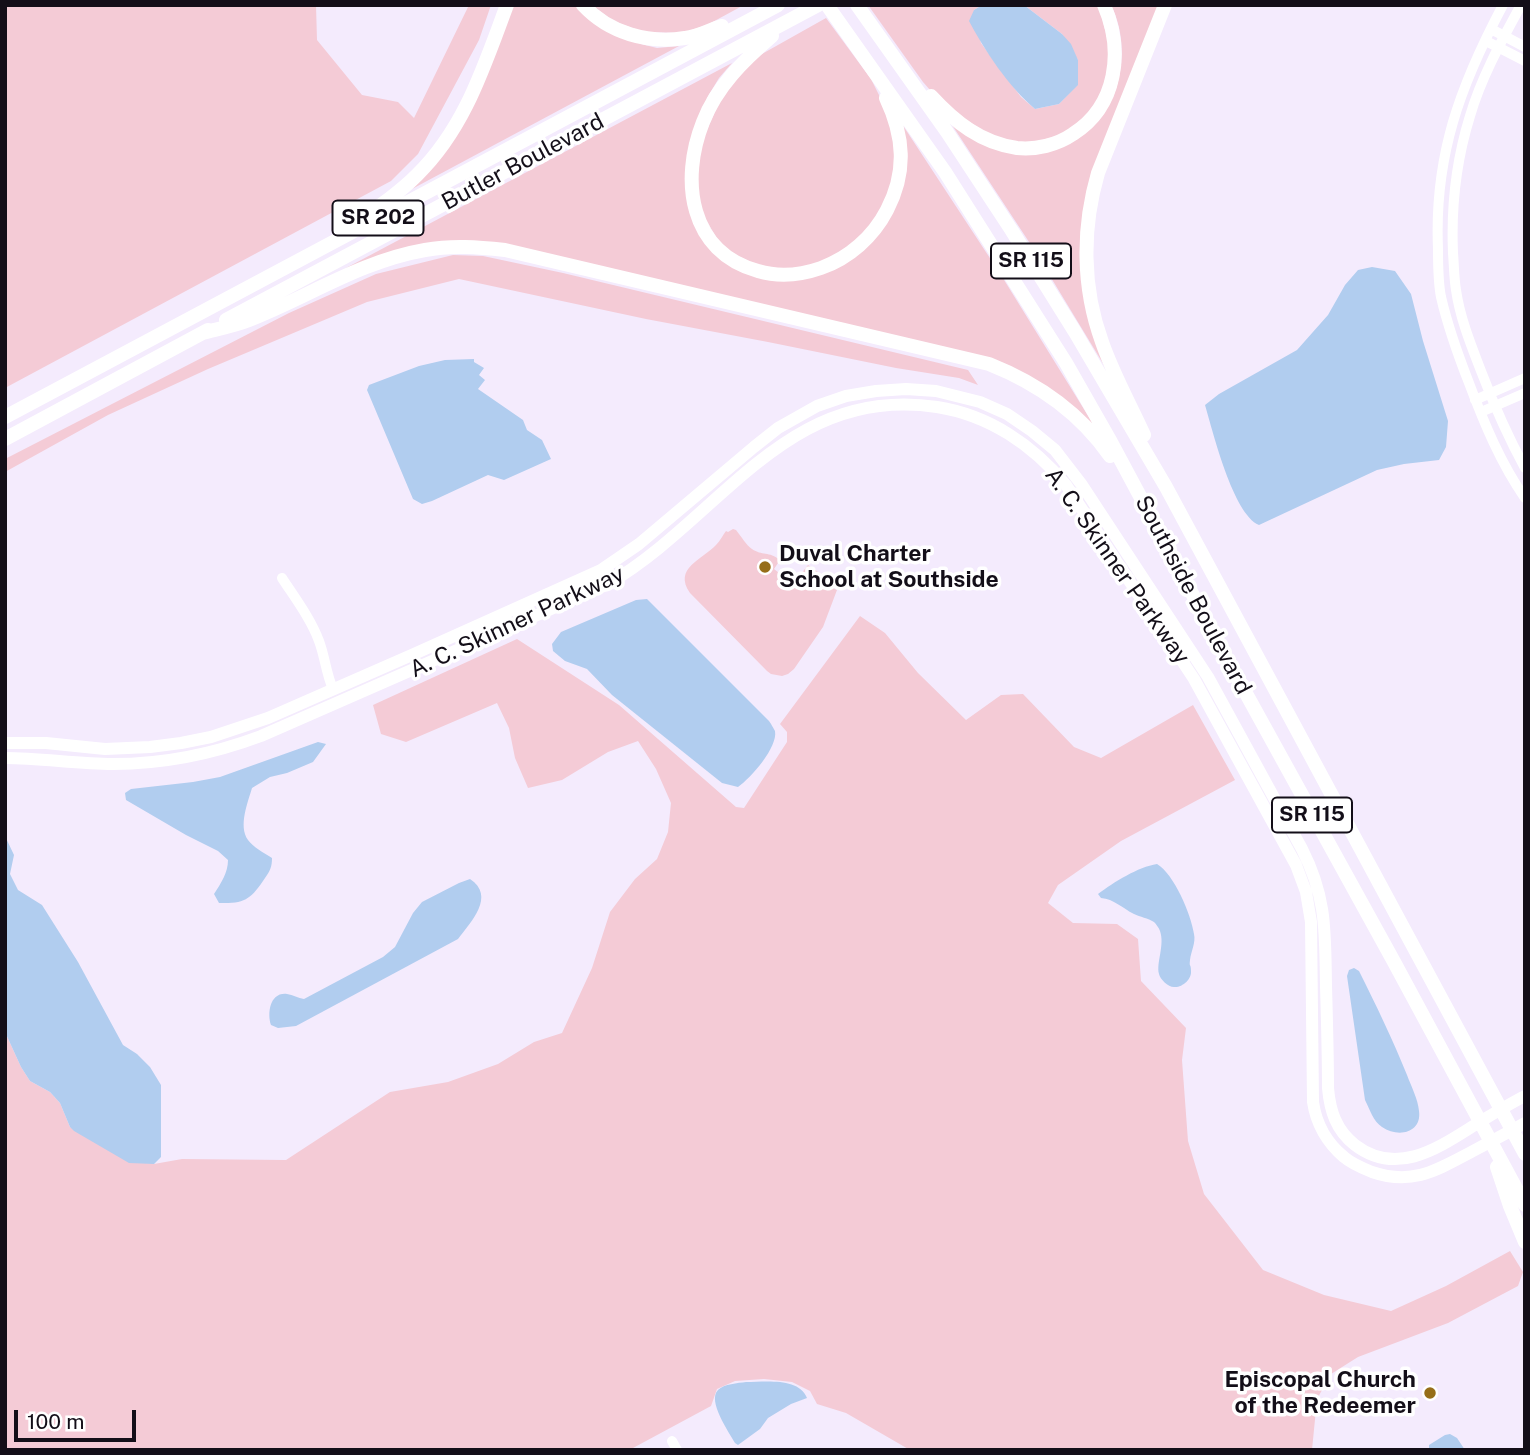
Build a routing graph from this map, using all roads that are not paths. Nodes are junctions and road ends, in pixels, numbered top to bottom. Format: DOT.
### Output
graph roads {
  1 [pos="507,5"];
  2 [pos="583,5"];
  3 [pos="778,5"];
  4 [pos="818,5"];
  5 [pos="827,5"];
  6 [pos="857,5"];
  7 [pos="1104,5"];
  8 [pos="1164,5"];
  9 [pos="1503,5"];
  10 [pos="1521,5"];
  11 [pos="792,19"];
  12 [pos="750,20"];
  13 [pos="1491,29"];
  14 [pos="878,33"];
  15 [pos="1505,37"];
  16 [pos="1486,41"];
  17 [pos="1525,47"];
  18 [pos="858,48"];
  19 [pos="1499,48"];
  20 [pos="1525,61"];
  21 [pos="288,266"];
  22 [pos="202,333"];
  23 [pos="1525,378"];
  24 [pos="1490,393"];
  25 [pos="1525,393"];
  26 [pos="1475,400"];
  27 [pos="1495,406"];
  28 [pos="1481,412"];
  29 [pos="5,417"];
  30 [pos="1035,433"];
  31 [pos="5,439"];
  32 [pos="1026,445"];
  33 [pos="1525,468"];
  34 [pos="1525,498"];
  35 [pos="1145,508"];
  36 [pos="1188,528"];
  37 [pos="282,578"];
  38 [pos="333,689"];
  39 [pos="5,743"];
  40 [pos="5,758"];
  41 [pos="1525,1096"];
  42 [pos="1501,1109"];
  43 [pos="1480,1122"];
  44 [pos="1518,1127"];
  45 [pos="1491,1142"];
  46 [pos="1525,1154"];
  47 [pos="1525,1205"];
  48 [pos="1525,1242"];
  1 -- 21 [label="highway"];
  2 -- 12 [label="highway"];
  3 -- 12 [label="highway, Butler Boulevard / SR 202"];
  4 -- 11 [label="highway, Butler Boulevard / SR 202"];
  5 -- 18 [label="highway, Southside Boulevard / SR 115"];
  6 -- 14 [label="highway, Southside Boulevard / SR 115"];
  7 -- 14 [label="highway"];
  8 -- 36 [label="highway"];
  9 -- 13 [label="street"];
  10 -- 15 [label="street"];
  11 -- 18 [label="highway"];
  11 -- 22 [label="highway, Butler Boulevard / SR 202"];
  12 -- 21 [label="highway, Butler Boulevard / SR 202"];
  13 -- 15 [label="street"];
  13 -- 16 [label="street"];
  14 -- 36 [label="highway, Southside Boulevard / SR 115"];
  15 -- 17 [label="street"];
  15 -- 19 [label="street"];
  16 -- 19 [label="street"];
  16 -- 26 [label="street"];
  18 -- 35 [label="highway, Southside Boulevard / SR 115"];
  19 -- 20 [label="street"];
  19 -- 24 [label="street"];
  21 -- 29 [label="highway, Butler Boulevard / SR 202"];
  22 -- 31 [label="highway, Butler Boulevard / SR 202"];
  22 -- 35 [label="highway"];
  23 -- 24 [label="street"];
  24 -- 26 [label="street"];
  24 -- 27 [label="street"];
  25 -- 27 [label="street"];
  26 -- 28 [label="street"];
  27 -- 28 [label="street"];
  27 -- 33 [label="street"];
  28 -- 34 [label="street"];
  30 -- 32 [label="main road"];
  30 -- 38 [label="main road, A. C. Skinner Parkway"];
  30 -- 43 [label="main road, A. C. Skinner Parkway"];
  32 -- 40 [label="main road, A. C. Skinner Parkway"];
  32 -- 45 [label="main road, A. C. Skinner Parkway"];
  35 -- 43 [label="highway, Southside Boulevard / SR 115"];
  36 -- 42 [label="highway, Southside Boulevard / SR 115"];
  37 -- 38 [label="street"];
  38 -- 39 [label="main road, A. C. Skinner Parkway"];
  41 -- 42 [label="main road, A. C. Skinner Parkway"];
  42 -- 43 [label="main road, A. C. Skinner Parkway"];
  42 -- 44 [label="highway, Southside Boulevard / SR 115"];
  43 -- 45 [label="highway, Southside Boulevard / SR 115"];
  44 -- 45 [label="main road, A. C. Skinner Parkway"];
  44 -- 46 [label="highway, Southside Boulevard / SR 115"];
  45 -- 47 [label="highway, Southside Boulevard / SR 115"];
  45 -- 48 [label="highway"];
}
